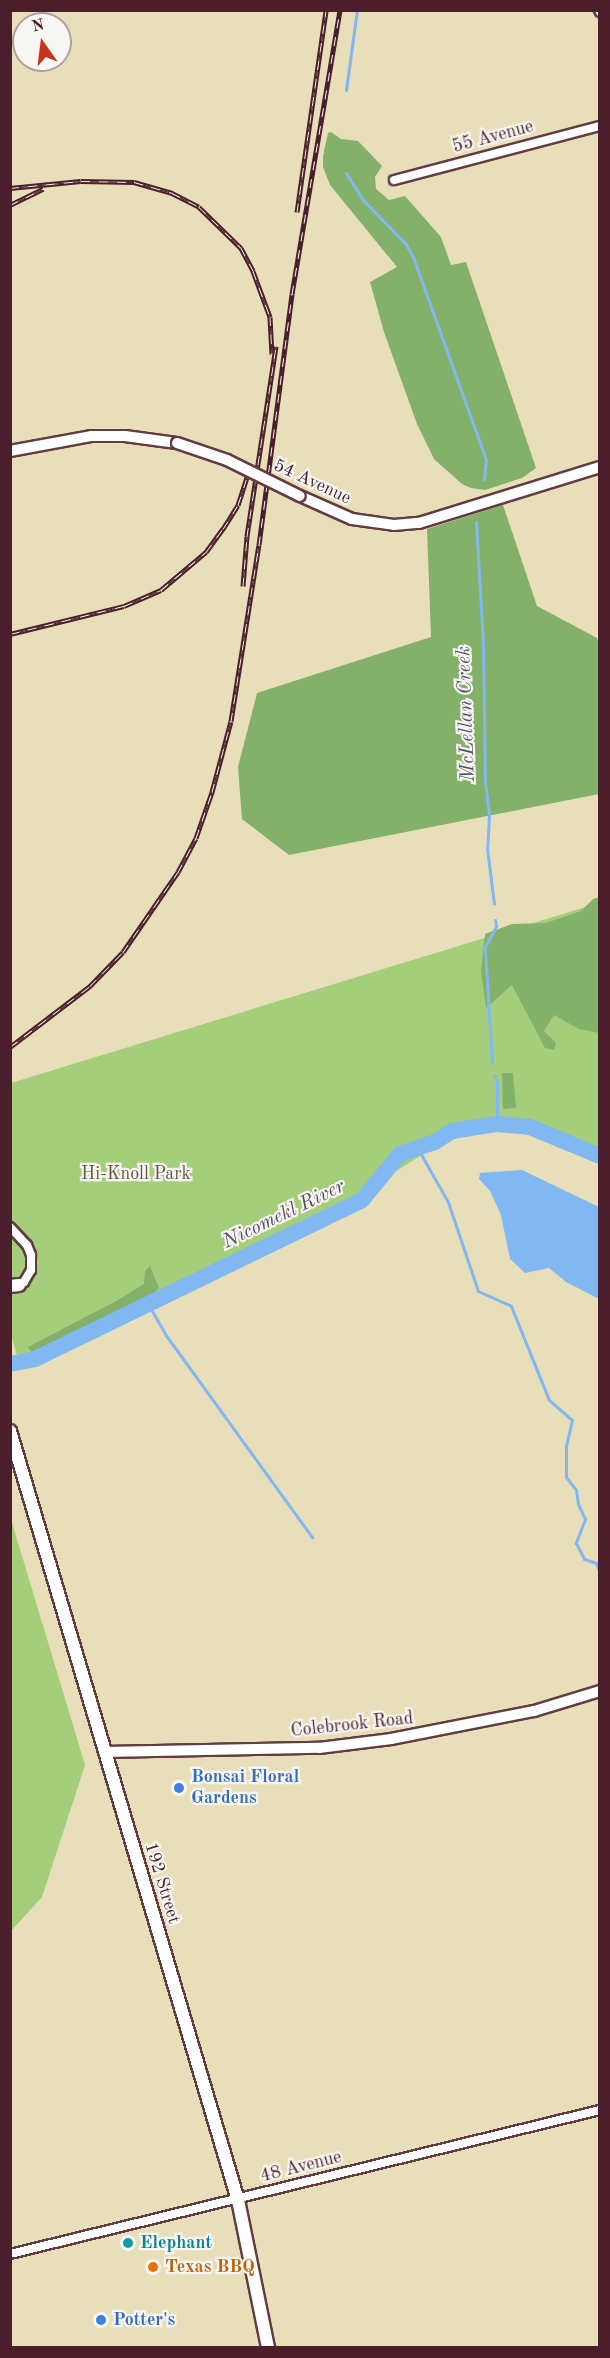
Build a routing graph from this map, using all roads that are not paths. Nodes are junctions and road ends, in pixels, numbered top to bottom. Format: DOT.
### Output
graph roads {
  1 [pos="600,126"];
  2 [pos="394,180"];
  3 [pos="10,451"];
  4 [pos="600,467"];
  5 [pos="10,1227"];
  6 [pos="13,1286"];
  7 [pos="10,1431"];
  8 [pos="600,1691"];
  9 [pos="104,1752"];
  10 [pos="600,2110"];
  11 [pos="237,2200"];
  12 [pos="10,2254"];
  13 [pos="268,2348"];
  1 -- 2 [label="street, 55 Avenue"];
  3 -- 4 [label="street, 54 Avenue, bridge"];
  5 -- 6 [label="street"];
  7 -- 9 [label="main road, 192 Street"];
  8 -- 9 [label="street, Colebrook Road"];
  9 -- 11 [label="main road, 192 Street"];
  10 -- 11 [label="street, 48 Avenue"];
  11 -- 12 [label="street, 48 Avenue"];
  11 -- 13 [label="main road, 192 Street"];
}
